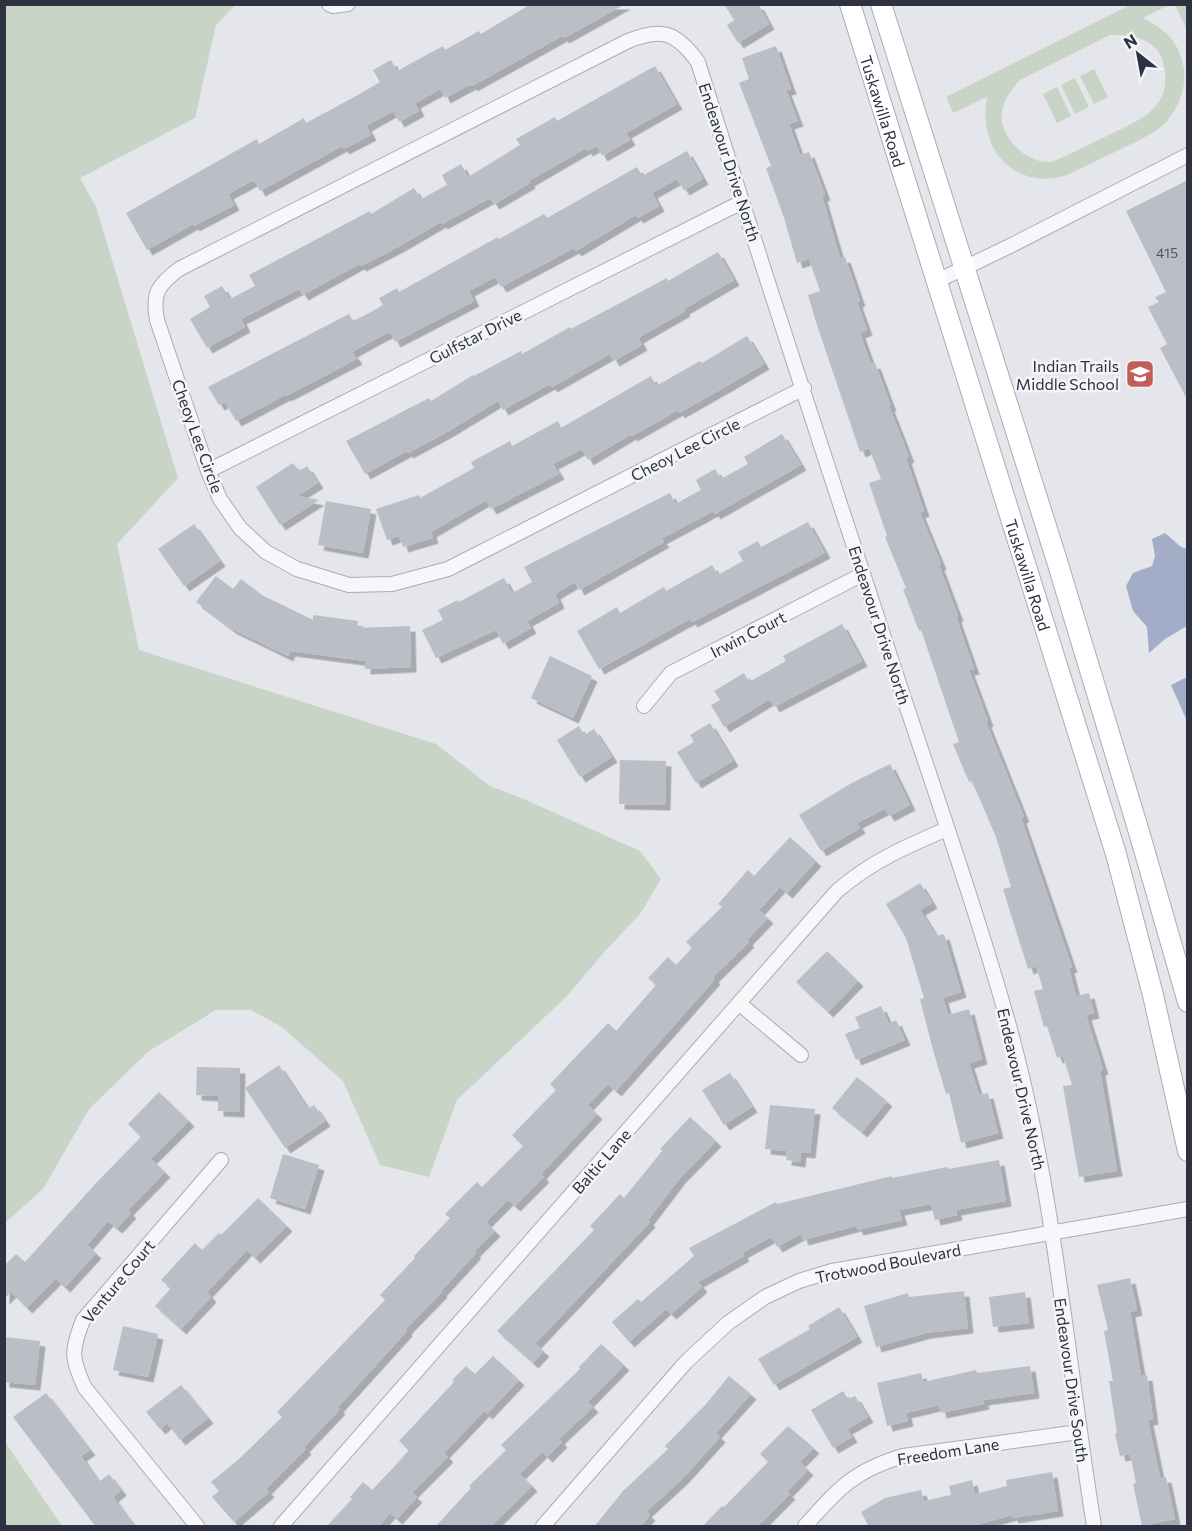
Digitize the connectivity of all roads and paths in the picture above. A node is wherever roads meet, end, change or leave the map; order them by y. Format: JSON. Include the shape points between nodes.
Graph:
{"nodes":[{"id":1,"x":329,"y":4,"type":"edge"},
{"id":2,"x":348,"y":4,"type":"edge"},
{"id":3,"x":850,"y":4,"type":"edge"},
{"id":4,"x":881,"y":4,"type":"edge"},
{"id":5,"x":667,"y":34,"type":"joint"},
{"id":6,"x":1188,"y":154,"type":"edge"},
{"id":7,"x":742,"y":202,"type":"junction"},
{"id":8,"x":966,"y":267,"type":"junction"},
{"id":9,"x":937,"y":281,"type":"junction"},
{"id":10,"x":804,"y":388,"type":"junction"},
{"id":11,"x":208,"y":471,"type":"junction"},
{"id":12,"x":863,"y":574,"type":"junction"},
{"id":13,"x":644,"y":706,"type":"dead end"},
{"id":14,"x":947,"y":829,"type":"junction"},
{"id":15,"x":1142,"y":843,"type":"junction"},
{"id":16,"x":1116,"y":854,"type":"junction"},
{"id":17,"x":1185,"y":994,"type":"edge"},
{"id":18,"x":1153,"y":995,"type":"junction"},
{"id":19,"x":740,"y":1004,"type":"junction"},
{"id":20,"x":801,"y":1055,"type":"dead end"},
{"id":21,"x":1188,"y":1152,"type":"edge"},
{"id":22,"x":221,"y":1160,"type":"dead end"},
{"id":23,"x":1188,"y":1209,"type":"edge"},
{"id":24,"x":1052,"y":1234,"type":"junction"},
{"id":25,"x":1079,"y":1432,"type":"junction"},
{"id":26,"x":197,"y":1527,"type":"edge"},
{"id":27,"x":281,"y":1527,"type":"edge"},
{"id":28,"x":543,"y":1527,"type":"edge"},
{"id":29,"x":805,"y":1527,"type":"edge"},
{"id":30,"x":1094,"y":1527,"type":"edge"}],
"edges":[{"from":1,"to":2,"type":"street"},
{"from":3,"to":9,"type":"main road","name":"Tuskawilla Road"},
{"from":4,"to":8,"type":"main road","name":"Tuskawilla Road"},
{"from":5,"to":7,"type":"street","name":"Endeavour Drive North","via":[[686,45],[698,62]]},
{"from":5,"to":11,"type":"street","name":"Cheoy Lee Circle","via":[[647,33],[628,41],[166,279],[156,291],[157,320]]},
{"from":6,"to":8,"type":"street"},
{"from":7,"to":10,"type":"street","name":"Endeavour Drive North"},
{"from":7,"to":11,"type":"street","name":"Gulfstar Drive"},
{"from":8,"to":9,"type":"street"},
{"from":8,"to":15,"type":"main road","name":"Tuskawilla Road"},
{"from":9,"to":16,"type":"main road","name":"Tuskawilla Road"},
{"from":10,"to":11,"type":"street","name":"Cheoy Lee Circle","via":[[448,569],[392,584],[349,585],[297,569],[266,552],[240,528],[220,499]]},
{"from":10,"to":12,"type":"street","name":"Endeavour Drive North"},
{"from":12,"to":13,"type":"street","name":"Irwin Court","via":[[671,673]]},
{"from":12,"to":14,"type":"street","name":"Endeavour Drive North"},
{"from":14,"to":19,"type":"street","name":"Baltic Lane","via":[[884,856],[859,872],[837,891]]},
{"from":14,"to":24,"type":"street","name":"Endeavour Drive North","via":[[1008,1024],[1035,1134]]},
{"from":15,"to":16,"type":"main road"},
{"from":15,"to":17,"type":"main road","name":"Tuskawilla Road"},
{"from":16,"to":18,"type":"main road","name":"Tuskawilla Road"},
{"from":17,"to":18,"type":"main road"},
{"from":18,"to":21,"type":"main road","name":"Tuskawilla Road"},
{"from":19,"to":20,"type":"street"},
{"from":19,"to":27,"type":"street","name":"Baltic Lane"},
{"from":22,"to":26,"type":"street","name":"Venture Court","via":[[83,1320],[73,1345],[76,1370],[85,1388]]},
{"from":23,"to":24,"type":"street","name":"Trotwood Boulevard"},
{"from":24,"to":25,"type":"street","name":"Endeavour Drive South"},
{"from":24,"to":28,"type":"street","name":"Trotwood Boulevard","via":[[832,1271],[765,1297],[728,1323],[686,1362]]},
{"from":25,"to":29,"type":"street","name":"Freedom Lane","via":[[903,1456],[878,1463],[837,1490]]},
{"from":25,"to":30,"type":"street","name":"Endeavour Drive South"}]}
